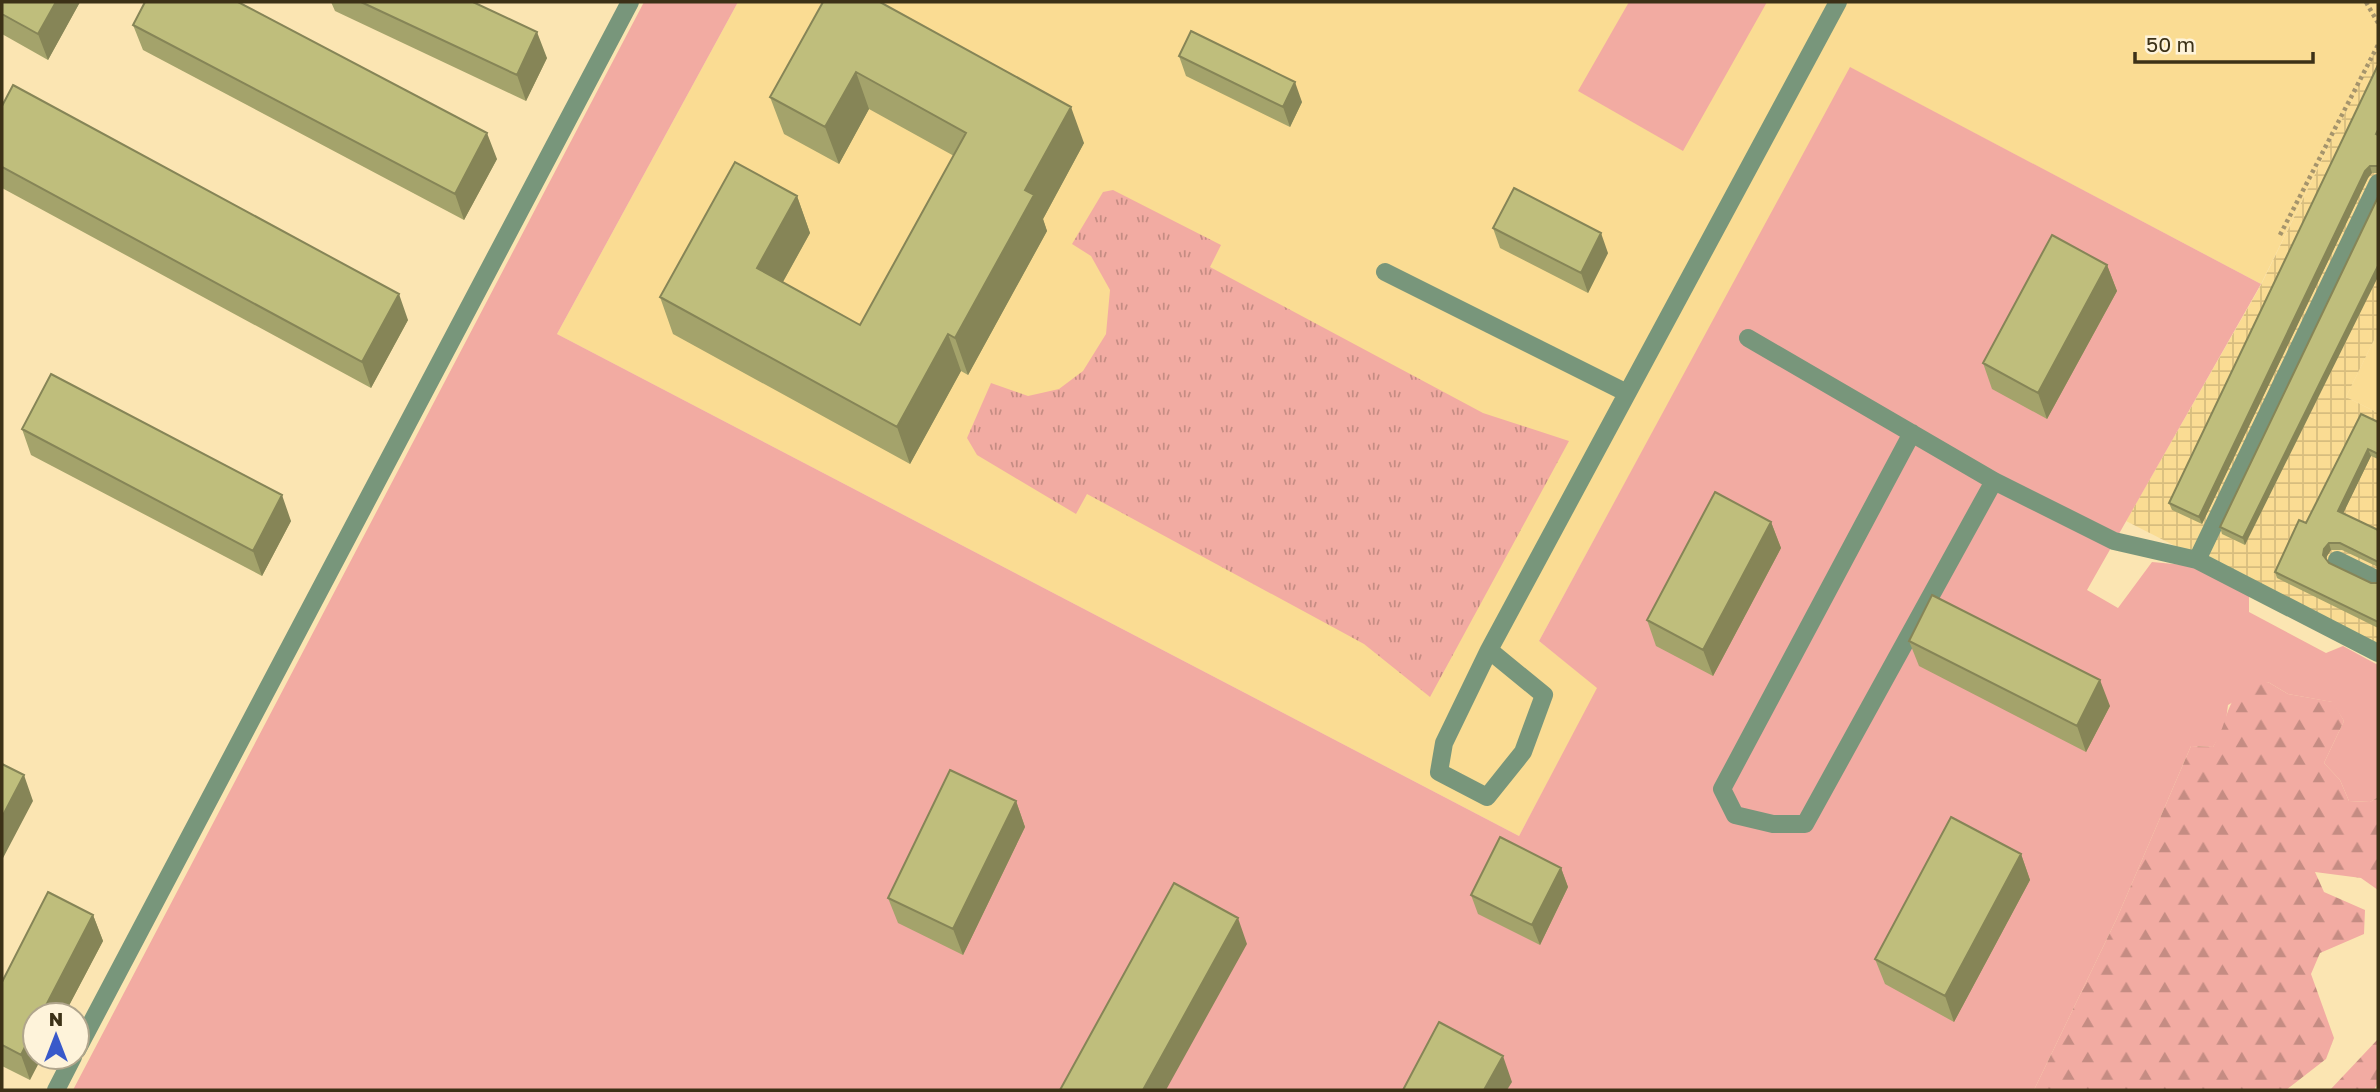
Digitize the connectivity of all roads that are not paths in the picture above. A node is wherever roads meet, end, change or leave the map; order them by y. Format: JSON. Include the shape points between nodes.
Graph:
{"nodes":[{"id":1,"x":630,"y":2,"type":"edge"},
{"id":2,"x":1838,"y":2,"type":"edge"},
{"id":3,"x":2378,"y":183,"type":"edge"},
{"id":4,"x":1385,"y":272,"type":"dead end"},
{"id":5,"x":1748,"y":338,"type":"dead end"},
{"id":6,"x":1627,"y":393,"type":"junction"},
{"id":7,"x":1912,"y":433,"type":"junction"},
{"id":8,"x":1994,"y":481,"type":"junction"},
{"id":9,"x":2197,"y":560,"type":"junction"},
{"id":10,"x":2337,"y":560,"type":"dead end"},
{"id":11,"x":2378,"y":580,"type":"edge"},
{"id":12,"x":1489,"y":650,"type":"junction"},
{"id":13,"x":2378,"y":653,"type":"edge"},
{"id":14,"x":91,"y":1023,"type":"edge"},
{"id":15,"x":66,"y":1071,"type":"edge"},
{"id":16,"x":56,"y":1090,"type":"edge"}],
"edges":[{"from":1,"to":14,"type":"lane"},
{"from":2,"to":6,"type":"lane"},
{"from":3,"to":9,"type":"lane"},
{"from":4,"to":6,"type":"lane"},
{"from":5,"to":7,"type":"lane"},
{"from":6,"to":12,"type":"lane"},
{"from":7,"to":8,"type":"lane"},
{"from":7,"to":8,"type":"lane","via":[[1722,789],[1735,815],[1773,824],[1805,824]]},
{"from":8,"to":9,"type":"lane","via":[[2114,541]]},
{"from":9,"to":13,"type":"lane"},
{"from":10,"to":11,"type":"lane"},
{"from":12,"to":12,"type":"lane","via":[[1444,743],[1439,772],[1487,797],[1523,752],[1544,695]]},
{"from":15,"to":16,"type":"lane"}]}
